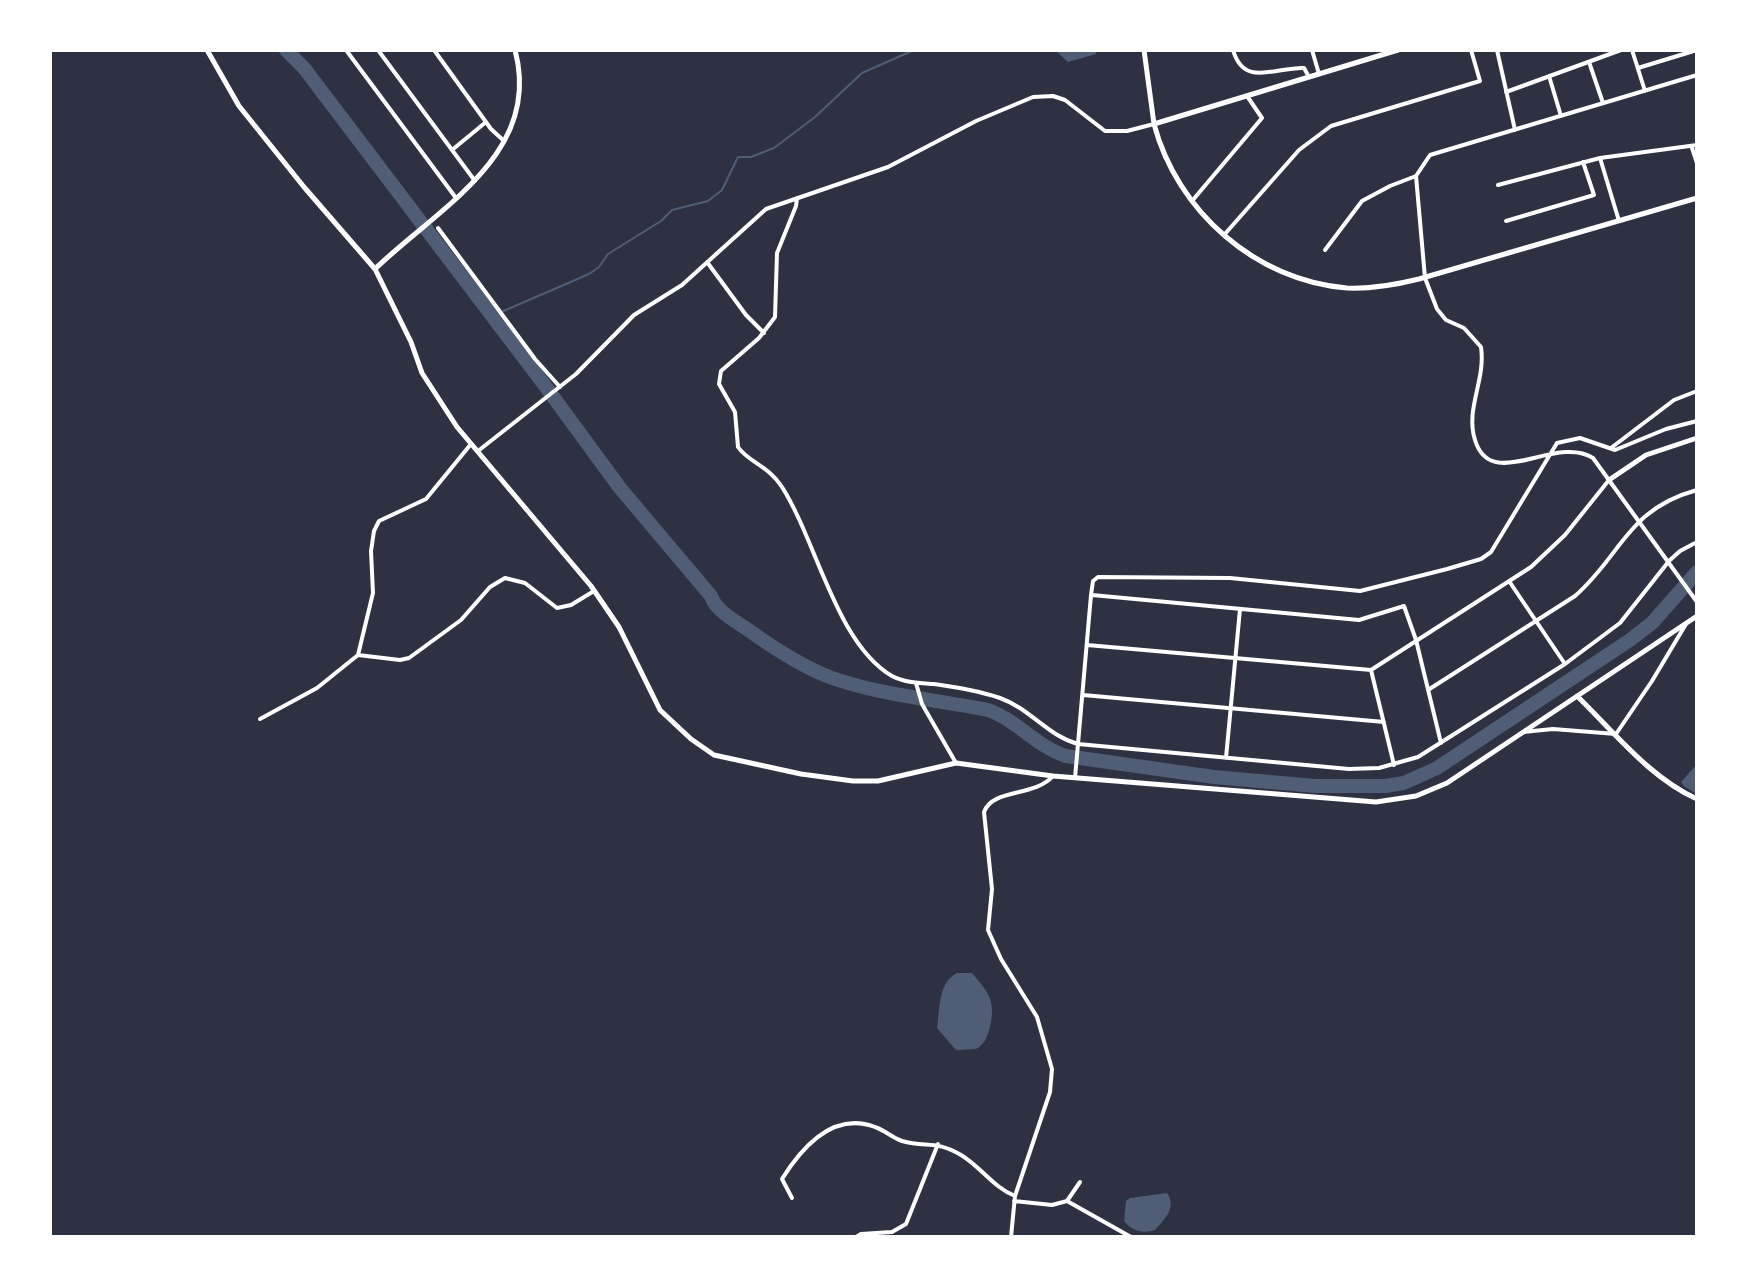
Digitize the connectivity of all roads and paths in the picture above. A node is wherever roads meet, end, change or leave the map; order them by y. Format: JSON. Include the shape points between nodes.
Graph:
{"nodes":[{"id":1,"x":207,"y":50,"type":"edge"},
{"id":2,"x":346,"y":50,"type":"edge"},
{"id":3,"x":378,"y":50,"type":"edge"},
{"id":4,"x":434,"y":50,"type":"edge"},
{"id":5,"x":515,"y":50,"type":"edge"},
{"id":6,"x":1144,"y":50,"type":"edge"},
{"id":7,"x":1233,"y":50,"type":"edge"},
{"id":8,"x":1312,"y":50,"type":"edge"},
{"id":9,"x":1398,"y":50,"type":"edge"},
{"id":10,"x":1471,"y":50,"type":"edge"},
{"id":11,"x":1497,"y":50,"type":"edge"},
{"id":12,"x":1621,"y":50,"type":"edge"},
{"id":13,"x":1632,"y":50,"type":"edge"},
{"id":14,"x":1697,"y":50,"type":"edge"},
{"id":15,"x":1589,"y":62,"type":"junction"},
{"id":16,"x":1638,"y":68,"type":"junction"},
{"id":17,"x":1319,"y":74,"type":"junction"},
{"id":18,"x":1697,"y":75,"type":"edge"},
{"id":19,"x":1549,"y":76,"type":"junction"},
{"id":20,"x":1309,"y":77,"type":"junction"},
{"id":21,"x":1645,"y":91,"type":"junction"},
{"id":22,"x":1506,"y":92,"type":"junction"},
{"id":23,"x":1247,"y":96,"type":"junction"},
{"id":24,"x":1603,"y":103,"type":"junction"},
{"id":25,"x":1561,"y":116,"type":"junction"},
{"id":26,"x":486,"y":122,"type":"junction"},
{"id":27,"x":1154,"y":124,"type":"junction"},
{"id":28,"x":1515,"y":130,"type":"junction"},
{"id":29,"x":505,"y":142,"type":"junction"},
{"id":30,"x":1695,"y":146,"type":"edge"},
{"id":31,"x":452,"y":150,"type":"junction"},
{"id":32,"x":1600,"y":158,"type":"junction"},
{"id":33,"x":1583,"y":162,"type":"junction"},
{"id":34,"x":1697,"y":163,"type":"edge"},
{"id":35,"x":1416,"y":176,"type":"junction"},
{"id":36,"x":475,"y":181,"type":"junction"},
{"id":37,"x":1498,"y":185,"type":"dead end"},
{"id":38,"x":456,"y":198,"type":"junction"},
{"id":39,"x":797,"y":198,"type":"junction"},
{"id":40,"x":1697,"y":198,"type":"edge"},
{"id":41,"x":1192,"y":201,"type":"junction"},
{"id":42,"x":1506,"y":221,"type":"dead end"},
{"id":43,"x":1619,"y":221,"type":"junction"},
{"id":44,"x":438,"y":228,"type":"dead end"},
{"id":45,"x":1224,"y":235,"type":"junction"},
{"id":46,"x":1325,"y":250,"type":"dead end"},
{"id":47,"x":707,"y":262,"type":"junction"},
{"id":48,"x":375,"y":269,"type":"junction"},
{"id":49,"x":1425,"y":278,"type":"junction"},
{"id":50,"x":764,"y":333,"type":"junction"},
{"id":51,"x":560,"y":387,"type":"junction"},
{"id":52,"x":1697,"y":391,"type":"edge"},
{"id":53,"x":1697,"y":421,"type":"edge"},
{"id":54,"x":1697,"y":438,"type":"edge"},
{"id":55,"x":471,"y":444,"type":"junction"},
{"id":56,"x":1611,"y":448,"type":"junction"},
{"id":57,"x":477,"y":452,"type":"junction"},
{"id":58,"x":1550,"y":453,"type":"junction"},
{"id":59,"x":1609,"y":480,"type":"junction"},
{"id":60,"x":1697,"y":490,"type":"edge"},
{"id":61,"x":1638,"y":521,"type":"junction"},
{"id":62,"x":1697,"y":542,"type":"edge"},
{"id":63,"x":1669,"y":561,"type":"junction"},
{"id":64,"x":1509,"y":581,"type":"junction"},
{"id":65,"x":594,"y":591,"type":"junction"},
{"id":66,"x":1091,"y":595,"type":"junction"},
{"id":67,"x":1697,"y":602,"type":"edge"},
{"id":68,"x":1240,"y":609,"type":"junction"},
{"id":69,"x":1697,"y":616,"type":"edge"},
{"id":70,"x":1537,"y":621,"type":"junction"},
{"id":71,"x":1687,"y":622,"type":"junction"},
{"id":72,"x":1416,"y":640,"type":"junction"},
{"id":73,"x":1087,"y":645,"type":"junction"},
{"id":74,"x":358,"y":655,"type":"junction"},
{"id":75,"x":1235,"y":658,"type":"junction"},
{"id":76,"x":1565,"y":664,"type":"junction"},
{"id":77,"x":1371,"y":670,"type":"junction"},
{"id":78,"x":916,"y":683,"type":"junction"},
{"id":79,"x":1428,"y":690,"type":"junction"},
{"id":80,"x":1082,"y":695,"type":"junction"},
{"id":81,"x":1577,"y":696,"type":"junction"},
{"id":82,"x":1230,"y":707,"type":"junction"},
{"id":83,"x":260,"y":719,"type":"dead end"},
{"id":84,"x":1384,"y":722,"type":"junction"},
{"id":85,"x":1521,"y":732,"type":"junction"},
{"id":86,"x":1616,"y":734,"type":"junction"},
{"id":87,"x":1441,"y":743,"type":"junction"},
{"id":88,"x":1078,"y":744,"type":"junction"},
{"id":89,"x":1226,"y":758,"type":"junction"},
{"id":90,"x":956,"y":763,"type":"junction"},
{"id":91,"x":1394,"y":765,"type":"junction"},
{"id":92,"x":1053,"y":776,"type":"junction"},
{"id":93,"x":1075,"y":778,"type":"junction"},
{"id":94,"x":1697,"y":799,"type":"edge"},
{"id":95,"x":938,"y":1144,"type":"junction"},
{"id":96,"x":1080,"y":1182,"type":"dead end"},
{"id":97,"x":792,"y":1198,"type":"dead end"},
{"id":98,"x":1014,"y":1199,"type":"junction"},
{"id":99,"x":1067,"y":1201,"type":"junction"},
{"id":100,"x":856,"y":1237,"type":"edge"},
{"id":101,"x":1011,"y":1237,"type":"edge"},
{"id":102,"x":1131,"y":1237,"type":"edge"}],
"edges":[{"from":1,"to":48,"type":"street","via":[[239,106]]},
{"from":2,"to":38,"type":"street"},
{"from":3,"to":31,"type":"street"},
{"from":4,"to":26,"type":"street"},
{"from":5,"to":29,"type":"street","via":[[520,94]]},
{"from":6,"to":27,"type":"street"},
{"from":7,"to":20,"type":"street","via":[[1238,66],[1246,71],[1304,68]]},
{"from":8,"to":17,"type":"street"},
{"from":9,"to":17,"type":"street"},
{"from":10,"to":45,"type":"street","via":[[1480,81],[1331,126],[1299,150]]},
{"from":11,"to":22,"type":"street"},
{"from":12,"to":15,"type":"street"},
{"from":13,"to":16,"type":"street"},
{"from":14,"to":16,"type":"street"},
{"from":15,"to":19,"type":"street"},
{"from":15,"to":24,"type":"street"},
{"from":16,"to":21,"type":"street"},
{"from":17,"to":20,"type":"street"},
{"from":18,"to":21,"type":"street"},
{"from":19,"to":22,"type":"street"},
{"from":19,"to":25,"type":"street"},
{"from":20,"to":23,"type":"street"},
{"from":21,"to":24,"type":"street"},
{"from":22,"to":28,"type":"street"},
{"from":23,"to":27,"type":"street"},
{"from":23,"to":41,"type":"street","via":[[1262,118]]},
{"from":24,"to":25,"type":"street"},
{"from":25,"to":28,"type":"street"},
{"from":26,"to":29,"type":"street"},
{"from":26,"to":31,"type":"street"},
{"from":27,"to":39,"type":"street","via":[[1105,131],[1065,100],[1033,97],[888,167]]},
{"from":27,"to":41,"type":"street"},
{"from":28,"to":35,"type":"street","via":[[1430,155]]},
{"from":29,"to":36,"type":"street"},
{"from":30,"to":32,"type":"street"},
{"from":30,"to":34,"type":"street"},
{"from":31,"to":36,"type":"street"},
{"from":32,"to":33,"type":"street"},
{"from":32,"to":43,"type":"street"},
{"from":33,"to":37,"type":"street"},
{"from":33,"to":42,"type":"street","via":[[1594,195]]},
{"from":35,"to":46,"type":"street","via":[[1362,201]]},
{"from":35,"to":49,"type":"street"},
{"from":36,"to":38,"type":"street"},
{"from":38,"to":48,"type":"street"},
{"from":39,"to":47,"type":"street","via":[[766,209]]},
{"from":39,"to":50,"type":"street","via":[[777,253],[775,317]]},
{"from":40,"to":43,"type":"street"},
{"from":41,"to":45,"type":"street"},
{"from":43,"to":49,"type":"street"},
{"from":44,"to":51,"type":"street"},
{"from":45,"to":49,"type":"street","via":[[1269,266],[1313,283],[1362,288]]},
{"from":47,"to":50,"type":"street"},
{"from":47,"to":51,"type":"street","via":[[634,315]]},
{"from":48,"to":55,"type":"street","via":[[422,373]]},
{"from":49,"to":58,"type":"street","via":[[1437,309],[1481,347],[1482,378],[1472,431],[1482,454],[1502,463]]},
{"from":50,"to":78,"type":"street","via":[[721,371],[719,384],[735,412],[738,447],[766,467],[785,492],[855,641],[893,676]]},
{"from":51,"to":57,"type":"street"},
{"from":52,"to":56,"type":"street","via":[[1674,400]]},
{"from":53,"to":56,"type":"street"},
{"from":54,"to":59,"type":"street","via":[[1646,455]]},
{"from":55,"to":57,"type":"street"},
{"from":55,"to":74,"type":"street","via":[[426,499],[379,521],[371,551],[373,593]]},
{"from":56,"to":58,"type":"street","via":[[1569,438]]},
{"from":57,"to":65,"type":"street"},
{"from":58,"to":59,"type":"street","via":[[1585,453]]},
{"from":58,"to":66,"type":"street","via":[[1497,544],[1481,559],[1360,591],[1230,578],[1098,577]]},
{"from":59,"to":61,"type":"street"},
{"from":59,"to":64,"type":"street","via":[[1550,551]]},
{"from":60,"to":61,"type":"street","via":[[1669,500]]},
{"from":61,"to":63,"type":"street"},
{"from":61,"to":70,"type":"street","via":[[1585,587]]},
{"from":62,"to":63,"type":"street"},
{"from":63,"to":67,"type":"street"},
{"from":63,"to":76,"type":"street","via":[[1620,623]]},
{"from":64,"to":70,"type":"street"},
{"from":64,"to":72,"type":"street"},
{"from":65,"to":74,"type":"street","via":[[557,608],[525,583],[505,578],[461,620],[409,658]]},
{"from":65,"to":90,"type":"street","via":[[619,627],[660,710],[714,755],[853,781],[878,781]]},
{"from":66,"to":68,"type":"street"},
{"from":66,"to":73,"type":"street"},
{"from":68,"to":72,"type":"street","via":[[1359,620],[1404,606]]},
{"from":68,"to":75,"type":"street"},
{"from":69,"to":71,"type":"street"},
{"from":70,"to":76,"type":"street"},
{"from":70,"to":79,"type":"street"},
{"from":71,"to":81,"type":"street"},
{"from":71,"to":86,"type":"street"},
{"from":72,"to":77,"type":"street"},
{"from":72,"to":79,"type":"street"},
{"from":73,"to":75,"type":"street"},
{"from":73,"to":80,"type":"street"},
{"from":74,"to":83,"type":"street","via":[[317,688]]},
{"from":75,"to":77,"type":"street"},
{"from":75,"to":82,"type":"street"},
{"from":76,"to":87,"type":"street"},
{"from":77,"to":84,"type":"street"},
{"from":78,"to":88,"type":"street","via":[[999,698],[1018,706],[1055,736]]},
{"from":78,"to":90,"type":"street","via":[[922,704]]},
{"from":79,"to":87,"type":"street"},
{"from":80,"to":82,"type":"street"},
{"from":80,"to":88,"type":"street"},
{"from":81,"to":85,"type":"street"},
{"from":81,"to":86,"type":"street"},
{"from":82,"to":84,"type":"street"},
{"from":82,"to":89,"type":"street"},
{"from":84,"to":91,"type":"street"},
{"from":85,"to":86,"type":"street"},
{"from":85,"to":93,"type":"street","via":[[1431,792],[1394,801]]},
{"from":86,"to":94,"type":"street","via":[[1677,790]]},
{"from":87,"to":91,"type":"street"},
{"from":88,"to":89,"type":"street"},
{"from":88,"to":93,"type":"street"},
{"from":89,"to":91,"type":"street","via":[[1349,769]]},
{"from":90,"to":92,"type":"street"},
{"from":92,"to":93,"type":"street"},
{"from":92,"to":98,"type":"street","via":[[1035,789],[993,800],[984,812],[992,889],[988,930],[1037,1017],[1052,1069],[1050,1092]]},
{"from":95,"to":97,"type":"street","via":[[902,1141],[874,1126],[841,1123],[819,1136],[787,1171],[782,1179]]},
{"from":95,"to":98,"type":"street","via":[[959,1154]]},
{"from":95,"to":100,"type":"street","via":[[906,1224],[892,1232]]},
{"from":96,"to":99,"type":"street"},
{"from":98,"to":99,"type":"street","via":[[1052,1205]]},
{"from":98,"to":101,"type":"street"},
{"from":99,"to":102,"type":"street"}]}
